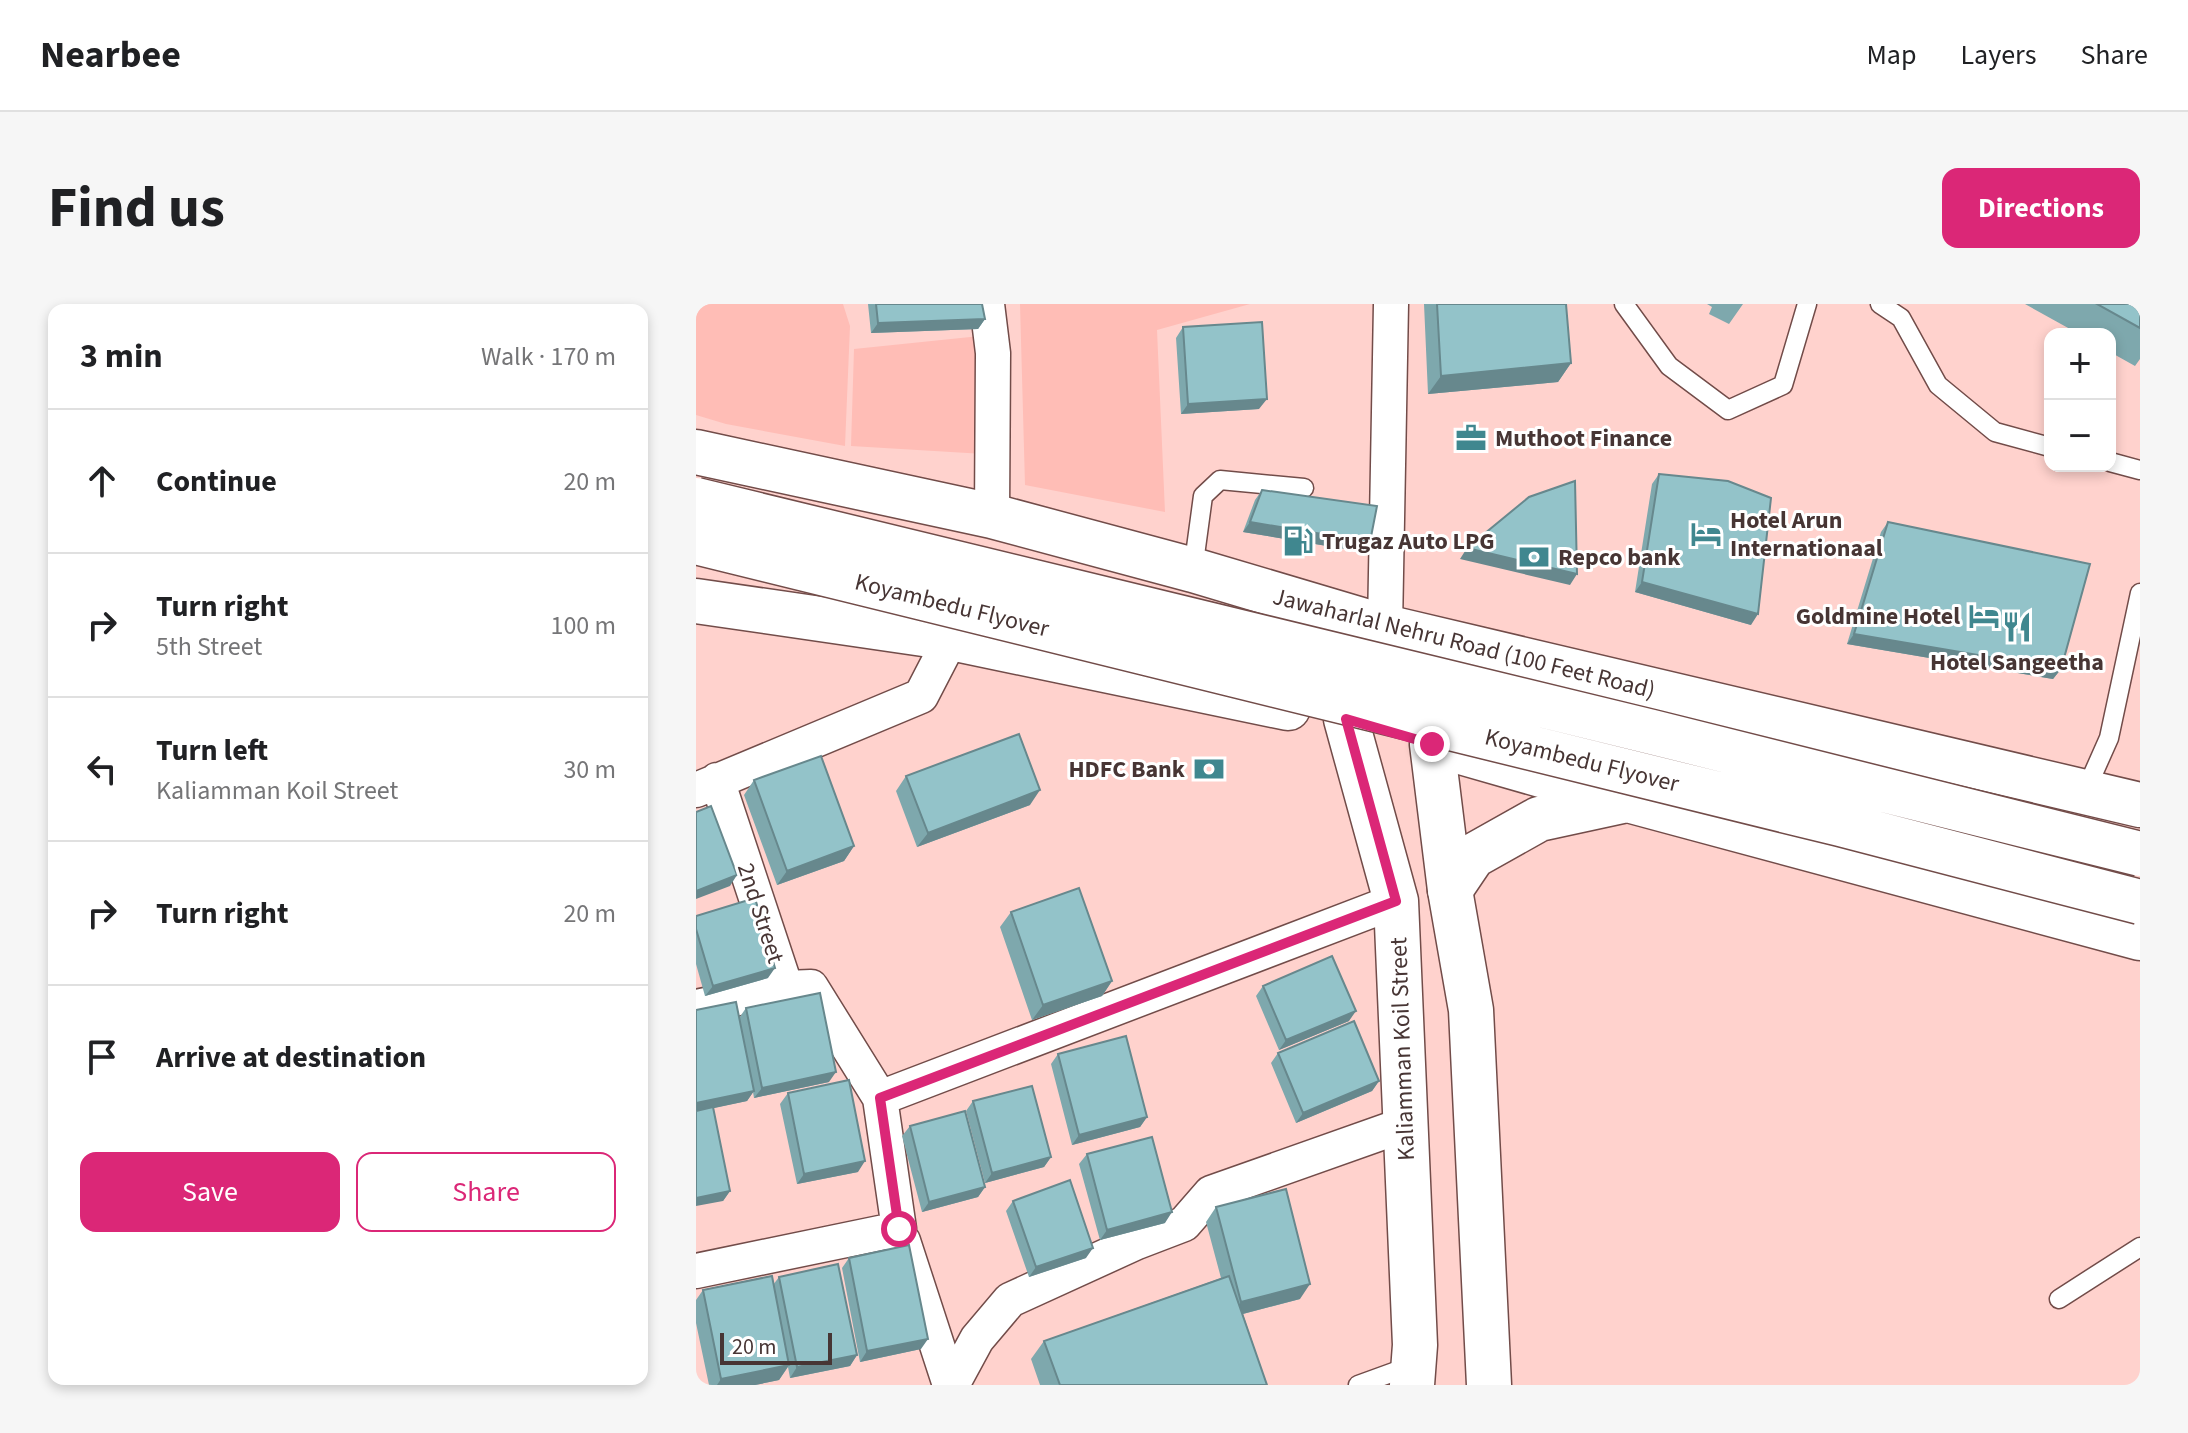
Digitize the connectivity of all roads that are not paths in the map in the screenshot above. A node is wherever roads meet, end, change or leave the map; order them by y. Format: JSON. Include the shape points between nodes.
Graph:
{"nodes":[{"id":1,"x":987,"y":304,"type":"edge"},
{"id":2,"x":1391,"y":304,"type":"edge"},
{"id":3,"x":1624,"y":304,"type":"edge"},
{"id":4,"x":1807,"y":304,"type":"edge"},
{"id":5,"x":1880,"y":304,"type":"edge"},
{"id":6,"x":2044,"y":445,"type":"edge"},
{"id":7,"x":696,"y":452,"type":"edge"},
{"id":8,"x":2116,"y":464,"type":"edge"},
{"id":9,"x":764,"y":465,"type":"junction"},
{"id":10,"x":2140,"y":470,"type":"edge"},
{"id":11,"x":1304,"y":488,"type":"dead end"},
{"id":12,"x":696,"y":500,"type":"edge"},
{"id":13,"x":992,"y":516,"type":"junction"},
{"id":14,"x":696,"y":542,"type":"edge"},
{"id":15,"x":1193,"y":570,"type":"junction"},
{"id":16,"x":2140,"y":593,"type":"edge"},
{"id":17,"x":706,"y":603,"type":"edge"},
{"id":18,"x":1385,"y":627,"type":"junction"},
{"id":19,"x":951,"y":638,"type":"junction"},
{"id":20,"x":2132,"y":669,"type":"edge"},
{"id":21,"x":1346,"y":719,"type":"junction"},
{"id":22,"x":1432,"y":744,"type":"junction"},
{"id":23,"x":707,"y":785,"type":"edge"},
{"id":24,"x":2085,"y":792,"type":"junction"},
{"id":25,"x":1628,"y":800,"type":"junction"},
{"id":26,"x":2140,"y":805,"type":"edge"},
{"id":27,"x":2140,"y":854,"type":"edge"},
{"id":28,"x":1450,"y":890,"type":"junction"},
{"id":29,"x":1396,"y":901,"type":"junction"},
{"id":30,"x":2140,"y":902,"type":"edge"},
{"id":31,"x":2140,"y":938,"type":"edge"},
{"id":32,"x":786,"y":988,"type":"junction"},
{"id":33,"x":696,"y":1007,"type":"edge"},
{"id":34,"x":880,"y":1098,"type":"junction"},
{"id":35,"x":1406,"y":1124,"type":"junction"},
{"id":36,"x":899,"y":1229,"type":"junction"},
{"id":37,"x":2140,"y":1247,"type":"edge"},
{"id":38,"x":696,"y":1271,"type":"edge"},
{"id":39,"x":2059,"y":1299,"type":"dead end"},
{"id":40,"x":1413,"y":1375,"type":"edge"},
{"id":41,"x":951,"y":1385,"type":"edge"},
{"id":42,"x":1358,"y":1385,"type":"edge"},
{"id":43,"x":1489,"y":1385,"type":"edge"}],
"edges":[{"from":1,"to":13,"type":"street","via":[[993,353]]},
{"from":2,"to":18,"type":"street"},
{"from":3,"to":4,"type":"lane","via":[[1669,366],[1728,410],[1783,385]]},
{"from":5,"to":6,"type":"lane","via":[[1901,318],[1938,385],[1995,432]]},
{"from":7,"to":9,"type":"main road","name":"Jawaharlal Nehru Road (100 Feet Road)"},
{"from":8,"to":10,"type":"lane"},
{"from":9,"to":13,"type":"main road","name":"Jawaharlal Nehru Road (100 Feet Road)"},
{"from":9,"to":17,"type":"main road"},
{"from":11,"to":15,"type":"lane","via":[[1220,480],[1203,496]]},
{"from":12,"to":27,"type":"main road","name":"Koyambedu Flyover","bridge":true},
{"from":13,"to":15,"type":"main road","name":"Jawaharlal Nehru Road (100 Feet Road)"},
{"from":14,"to":30,"type":"main road","name":"Koyambedu Flyover","bridge":true},
{"from":15,"to":18,"type":"main road","name":"Jawaharlal Nehru Road (100 Feet Road)"},
{"from":16,"to":20,"type":"lane"},
{"from":17,"to":19,"type":"main road"},
{"from":18,"to":24,"type":"main road","name":"Jawaharlal Nehru Road (100 Feet Road)"},
{"from":19,"to":21,"type":"main road"},
{"from":19,"to":23,"type":"street","via":[[921,696]]},
{"from":20,"to":24,"type":"lane"},
{"from":21,"to":22,"type":"main road"},
{"from":21,"to":29,"type":"main road","name":"Kaliamman Koil Street"},
{"from":22,"to":25,"type":"main road"},
{"from":22,"to":28,"type":"main road"},
{"from":23,"to":32,"type":"street","name":"2nd Street"},
{"from":24,"to":26,"type":"main road","name":"Jawaharlal Nehru Road (100 Feet Road)"},
{"from":25,"to":28,"type":"main road","via":[[1539,819],[1473,856]]},
{"from":25,"to":31,"type":"main road"},
{"from":28,"to":43,"type":"main road","via":[[1471,1010]]},
{"from":29,"to":34,"type":"street"},
{"from":29,"to":35,"type":"main road","name":"Kaliamman Koil Street"},
{"from":32,"to":33,"type":"street"},
{"from":32,"to":34,"type":"street","name":"2nd Street","via":[[811,987]]},
{"from":34,"to":36,"type":"street"},
{"from":35,"to":40,"type":"main road","name":"Kaliamman Koil Street"},
{"from":35,"to":41,"type":"street","via":[[1211,1193],[1184,1224],[1010,1300],[977,1339]]},
{"from":36,"to":38,"type":"street"},
{"from":36,"to":41,"type":"street"},
{"from":37,"to":39,"type":"lane"},
{"from":40,"to":42,"type":"lane"}]}
